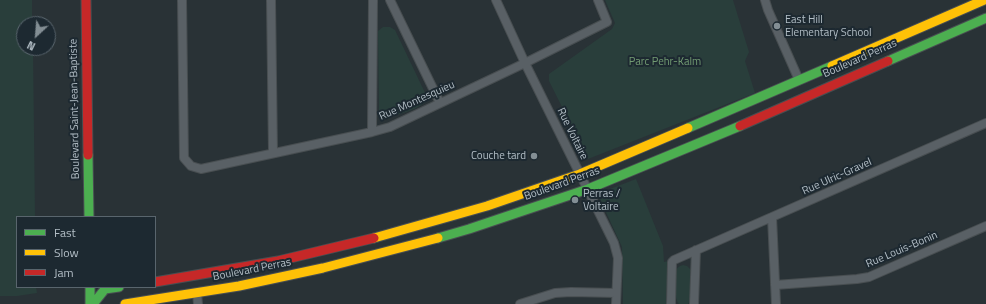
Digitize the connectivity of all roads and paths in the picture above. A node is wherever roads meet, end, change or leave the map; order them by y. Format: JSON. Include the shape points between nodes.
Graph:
{"nodes":[{"id":1,"x":86,"y":0,"type":"edge"},
{"id":2,"x":182,"y":0,"type":"edge"},
{"id":3,"x":271,"y":0,"type":"edge"},
{"id":4,"x":373,"y":0,"type":"edge"},
{"id":5,"x":390,"y":0,"type":"edge"},
{"id":6,"x":496,"y":0,"type":"edge"},
{"id":7,"x":598,"y":0,"type":"edge"},
{"id":8,"x":766,"y":0,"type":"edge"},
{"id":9,"x":984,"y":0,"type":"edge"},
{"id":10,"x":986,"y":18,"type":"edge"},
{"id":11,"x":525,"y":64,"type":"junction"},
{"id":12,"x":799,"y":80,"type":"junction"},
{"id":13,"x":440,"y":103,"type":"junction"},
{"id":14,"x":986,"y":123,"type":"edge"},
{"id":15,"x":372,"y":132,"type":"junction"},
{"id":16,"x":273,"y":153,"type":"junction"},
{"id":17,"x":580,"y":174,"type":"junction"},
{"id":18,"x":588,"y":189,"type":"junction"},
{"id":19,"x":89,"y":216,"type":"edge"},
{"id":20,"x":772,"y":217,"type":"junction"},
{"id":21,"x":986,"y":226,"type":"edge"},
{"id":22,"x":696,"y":250,"type":"junction"},
{"id":23,"x":156,"y":282,"type":"edge"},
{"id":24,"x":775,"y":285,"type":"junction"},
{"id":25,"x":90,"y":288,"type":"edge"},
{"id":26,"x":112,"y":288,"type":"edge"},
{"id":27,"x":197,"y":293,"type":"junction"},
{"id":28,"x":616,"y":293,"type":"junction"},
{"id":29,"x":90,"y":304,"type":"edge"},
{"id":30,"x":93,"y":304,"type":"edge"},
{"id":31,"x":125,"y":304,"type":"edge"},
{"id":32,"x":198,"y":304,"type":"edge"},
{"id":33,"x":520,"y":304,"type":"edge"},
{"id":34,"x":616,"y":304,"type":"edge"},
{"id":35,"x":671,"y":304,"type":"edge"},
{"id":36,"x":694,"y":304,"type":"edge"},
{"id":37,"x":776,"y":304,"type":"edge"}],
"edges":[{"from":1,"to":19,"type":"main road","name":"Boulevard Saint-Jean-Baptiste"},
{"from":2,"to":16,"type":"street","name":"Rue Montesquieu","via":[[184,158],[192,166],[201,169]]},
{"from":3,"to":16,"type":"street"},
{"from":4,"to":15,"type":"street"},
{"from":5,"to":13,"type":"street"},
{"from":6,"to":11,"type":"street","name":"Rue Voltaire"},
{"from":7,"to":11,"type":"street","name":"Rue Montesquieu","via":[[607,22]]},
{"from":8,"to":12,"type":"street"},
{"from":9,"to":12,"type":"main road","name":"Boulevard Perras"},
{"from":10,"to":18,"type":"main road","name":"Boulevard Perras","via":[[741,126]]},
{"from":11,"to":13,"type":"street","name":"Rue Montesquieu"},
{"from":11,"to":17,"type":"street","name":"Rue Voltaire"},
{"from":12,"to":17,"type":"main road","name":"Boulevard Perras"},
{"from":13,"to":15,"type":"street","name":"Rue Montesquieu"},
{"from":14,"to":20,"type":"street","name":"Rue Ulric-Gravel"},
{"from":15,"to":16,"type":"street","name":"Rue Montesquieu"},
{"from":17,"to":18,"type":"street","name":"Rue Voltaire"},
{"from":17,"to":23,"type":"main road","name":"Boulevard Perras","via":[[487,206],[401,231],[278,261]]},
{"from":18,"to":27,"type":"main road","name":"Boulevard Perras","via":[[469,229],[364,259]]},
{"from":18,"to":28,"type":"street","name":"Rue Voltaire","via":[[617,251]]},
{"from":20,"to":22,"type":"street","name":"Rue Ulric-Gravel"},
{"from":20,"to":24,"type":"street"},
{"from":21,"to":24,"type":"street","name":"Rue Louis-Bonin","via":[[868,277]]},
{"from":22,"to":35,"type":"street","name":"Rue Ulric-Gravel","via":[[672,262]]},
{"from":22,"to":36,"type":"street"},
{"from":24,"to":37,"type":"street"},
{"from":25,"to":29,"type":"main road"},
{"from":26,"to":30,"type":"main road","via":[[105,289]]},
{"from":27,"to":31,"type":"main road","name":"Boulevard Perras"},
{"from":27,"to":32,"type":"street"},
{"from":28,"to":33,"type":"street","via":[[555,293]]},
{"from":28,"to":34,"type":"street","name":"Rue Voltaire"}]}
